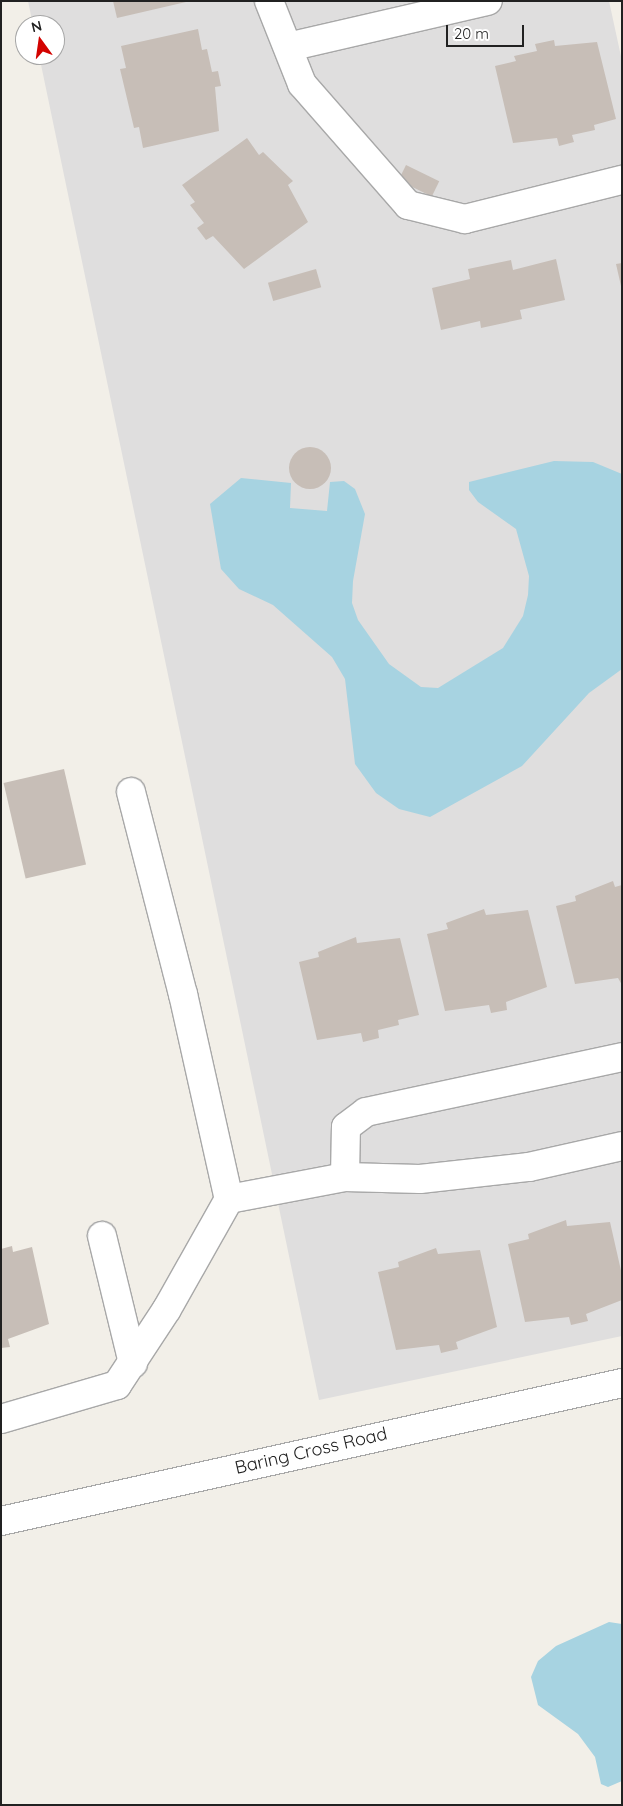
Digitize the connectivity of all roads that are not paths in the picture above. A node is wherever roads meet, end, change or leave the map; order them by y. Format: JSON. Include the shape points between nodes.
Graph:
{"nodes":[{"id":1,"x":269,"y":1,"type":"edge"},
{"id":2,"x":488,"y":1,"type":"edge"},
{"id":3,"x":288,"y":47,"type":"junction"},
{"id":4,"x":622,"y":180,"type":"edge"},
{"id":5,"x":131,"y":792,"type":"dead end"},
{"id":6,"x":622,"y":1057,"type":"edge"},
{"id":7,"x":622,"y":1146,"type":"edge"},
{"id":8,"x":345,"y":1177,"type":"junction"},
{"id":9,"x":228,"y":1199,"type":"junction"},
{"id":10,"x":102,"y":1236,"type":"dead end"},
{"id":11,"x":133,"y":1363,"type":"junction"},
{"id":12,"x":622,"y":1383,"type":"edge"},
{"id":13,"x":1,"y":1419,"type":"edge"},
{"id":14,"x":1,"y":1521,"type":"edge"}],
"edges":[{"from":1,"to":3,"type":"street"},
{"from":2,"to":3,"type":"street"},
{"from":3,"to":4,"type":"street","via":[[302,84],[408,205],[465,219]]},
{"from":5,"to":9,"type":"street","via":[[183,994]]},
{"from":6,"to":8,"type":"street","via":[[366,1112],[346,1127]]},
{"from":7,"to":8,"type":"street","via":[[529,1167],[420,1179]]},
{"from":8,"to":9,"type":"street"},
{"from":9,"to":11,"type":"street"},
{"from":10,"to":11,"type":"street"},
{"from":11,"to":13,"type":"street","via":[[117,1385]]},
{"from":12,"to":14,"type":"street","name":"Baring Cross Road"}]}
